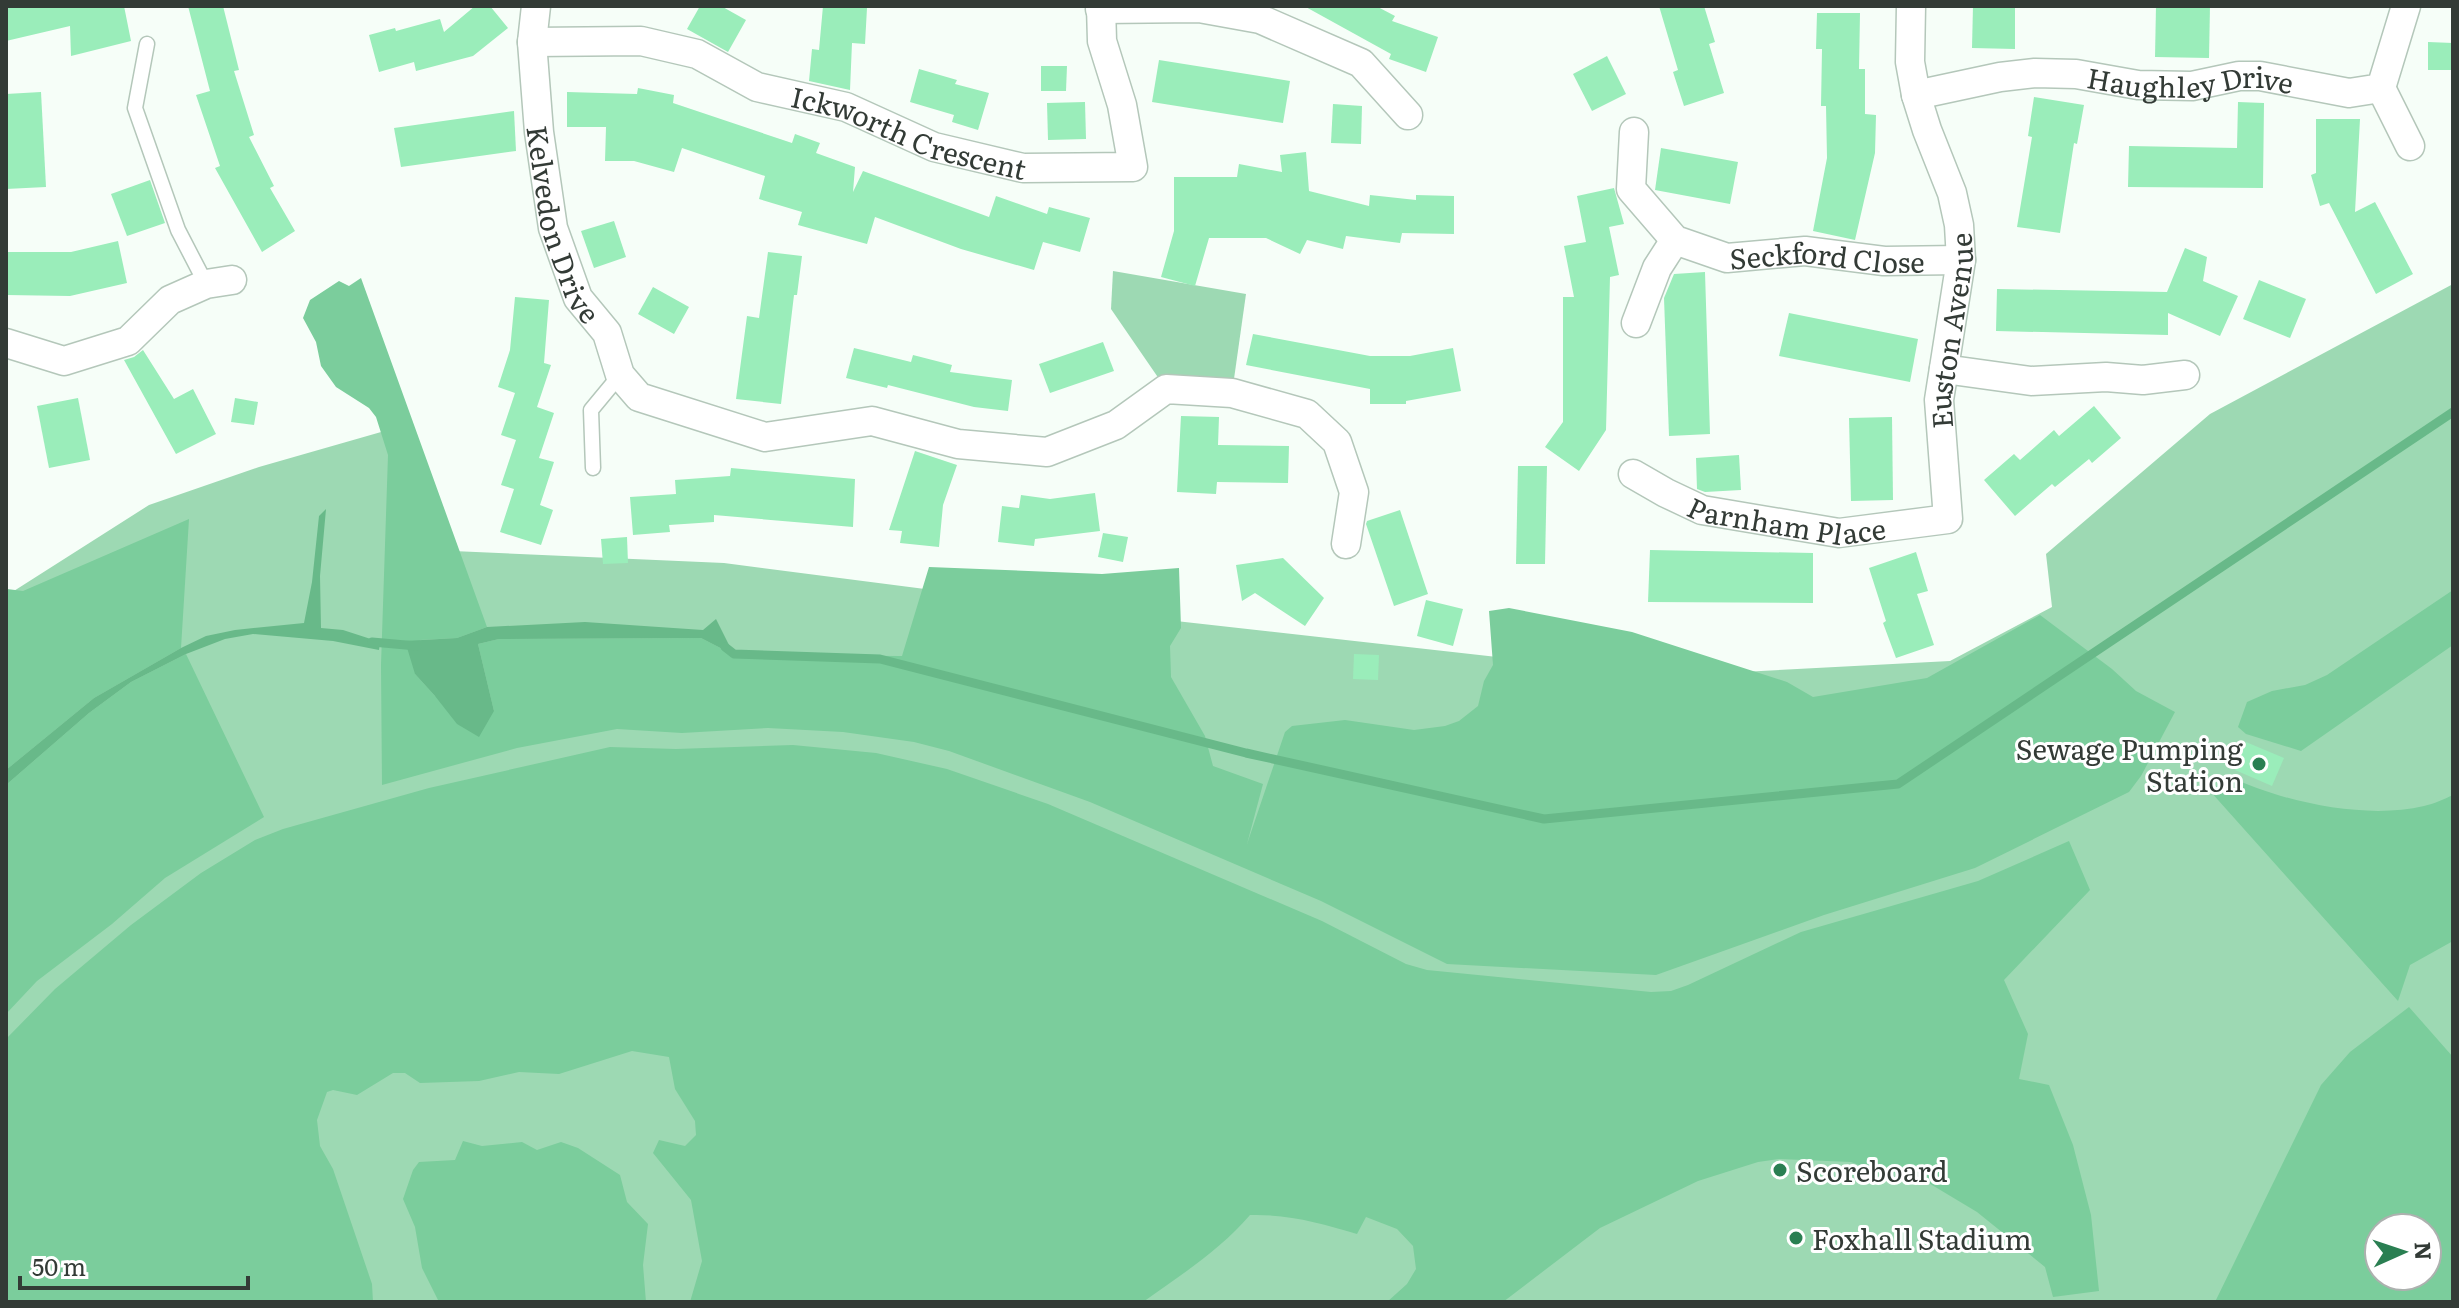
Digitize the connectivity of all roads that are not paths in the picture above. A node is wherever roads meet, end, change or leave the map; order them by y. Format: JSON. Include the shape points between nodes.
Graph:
{"nodes":[{"id":1,"x":536,"y":6,"type":"edge"},
{"id":2,"x":1911,"y":6,"type":"edge"},
{"id":3,"x":2406,"y":6,"type":"edge"},
{"id":4,"x":1100,"y":8,"type":"edge"},
{"id":5,"x":532,"y":42,"type":"junction"},
{"id":6,"x":147,"y":44,"type":"dead end"},
{"id":7,"x":2381,"y":88,"type":"junction"},
{"id":8,"x":1916,"y":95,"type":"junction"},
{"id":9,"x":1408,"y":115,"type":"dead end"},
{"id":10,"x":1634,"y":132,"type":"dead end"},
{"id":11,"x":2410,"y":146,"type":"dead end"},
{"id":12,"x":1675,"y":240,"type":"junction"},
{"id":13,"x":1961,"y":260,"type":"junction"},
{"id":14,"x":219,"y":282,"type":"joint"},
{"id":15,"x":1636,"y":323,"type":"dead end"},
{"id":16,"x":6,"y":343,"type":"edge"},
{"id":17,"x":1944,"y":369,"type":"junction"},
{"id":18,"x":620,"y":375,"type":"junction"},
{"id":19,"x":2185,"y":375,"type":"dead end"},
{"id":20,"x":593,"y":468,"type":"dead end"},
{"id":21,"x":1633,"y":474,"type":"dead end"},
{"id":22,"x":1948,"y":519,"type":"joint"},
{"id":23,"x":1346,"y":544,"type":"dead end"}],
"edges":[{"from":1,"to":5,"type":"street","name":"Kelvedon Drive"},
{"from":2,"to":8,"type":"street","name":"Euston Avenue","via":[[1910,62]]},
{"from":3,"to":7,"type":"street"},
{"from":4,"to":5,"type":"street","name":"Ickworth Crescent","via":[[1102,41],[1122,105],[1133,167],[1023,168],[934,147],[846,107],[757,87],[697,54],[641,41]]},
{"from":4,"to":9,"type":"street","via":[[1199,8],[1260,19],[1361,63]]},
{"from":5,"to":18,"type":"street","name":"Kelvedon Drive","via":[[553,228],[578,298],[607,333]]},
{"from":6,"to":14,"type":"lane","via":[[135,108],[178,230]]},
{"from":7,"to":8,"type":"street","name":"Haughley Drive","via":[[2349,93],[2260,76],[2192,86],[2138,85],[2035,73]]},
{"from":7,"to":11,"type":"street"},
{"from":8,"to":13,"type":"street","name":"Euston Avenue","via":[[1952,193]]},
{"from":10,"to":12,"type":"street","via":[[1631,189]]},
{"from":12,"to":13,"type":"street","name":"Seckford Close","via":[[1727,258],[1805,251],[1884,261]]},
{"from":12,"to":15,"type":"street","via":[[1657,268]]},
{"from":13,"to":17,"type":"street","name":"Euston Avenue"},
{"from":14,"to":16,"type":"street","via":[[170,300],[128,341],[64,361]]},
{"from":17,"to":19,"type":"street","via":[[2031,381]]},
{"from":17,"to":22,"type":"street","name":"Euston Avenue","via":[[1939,400]]},
{"from":18,"to":20,"type":"lane","via":[[591,410]]},
{"from":18,"to":23,"type":"street","via":[[639,397],[765,437],[872,421],[958,444],[1047,452],[1116,425],[1166,389],[1232,393],[1307,414],[1337,442],[1354,492]]},
{"from":21,"to":22,"type":"street","name":"Parnham Place","via":[[1702,510],[1839,533]]}]}
